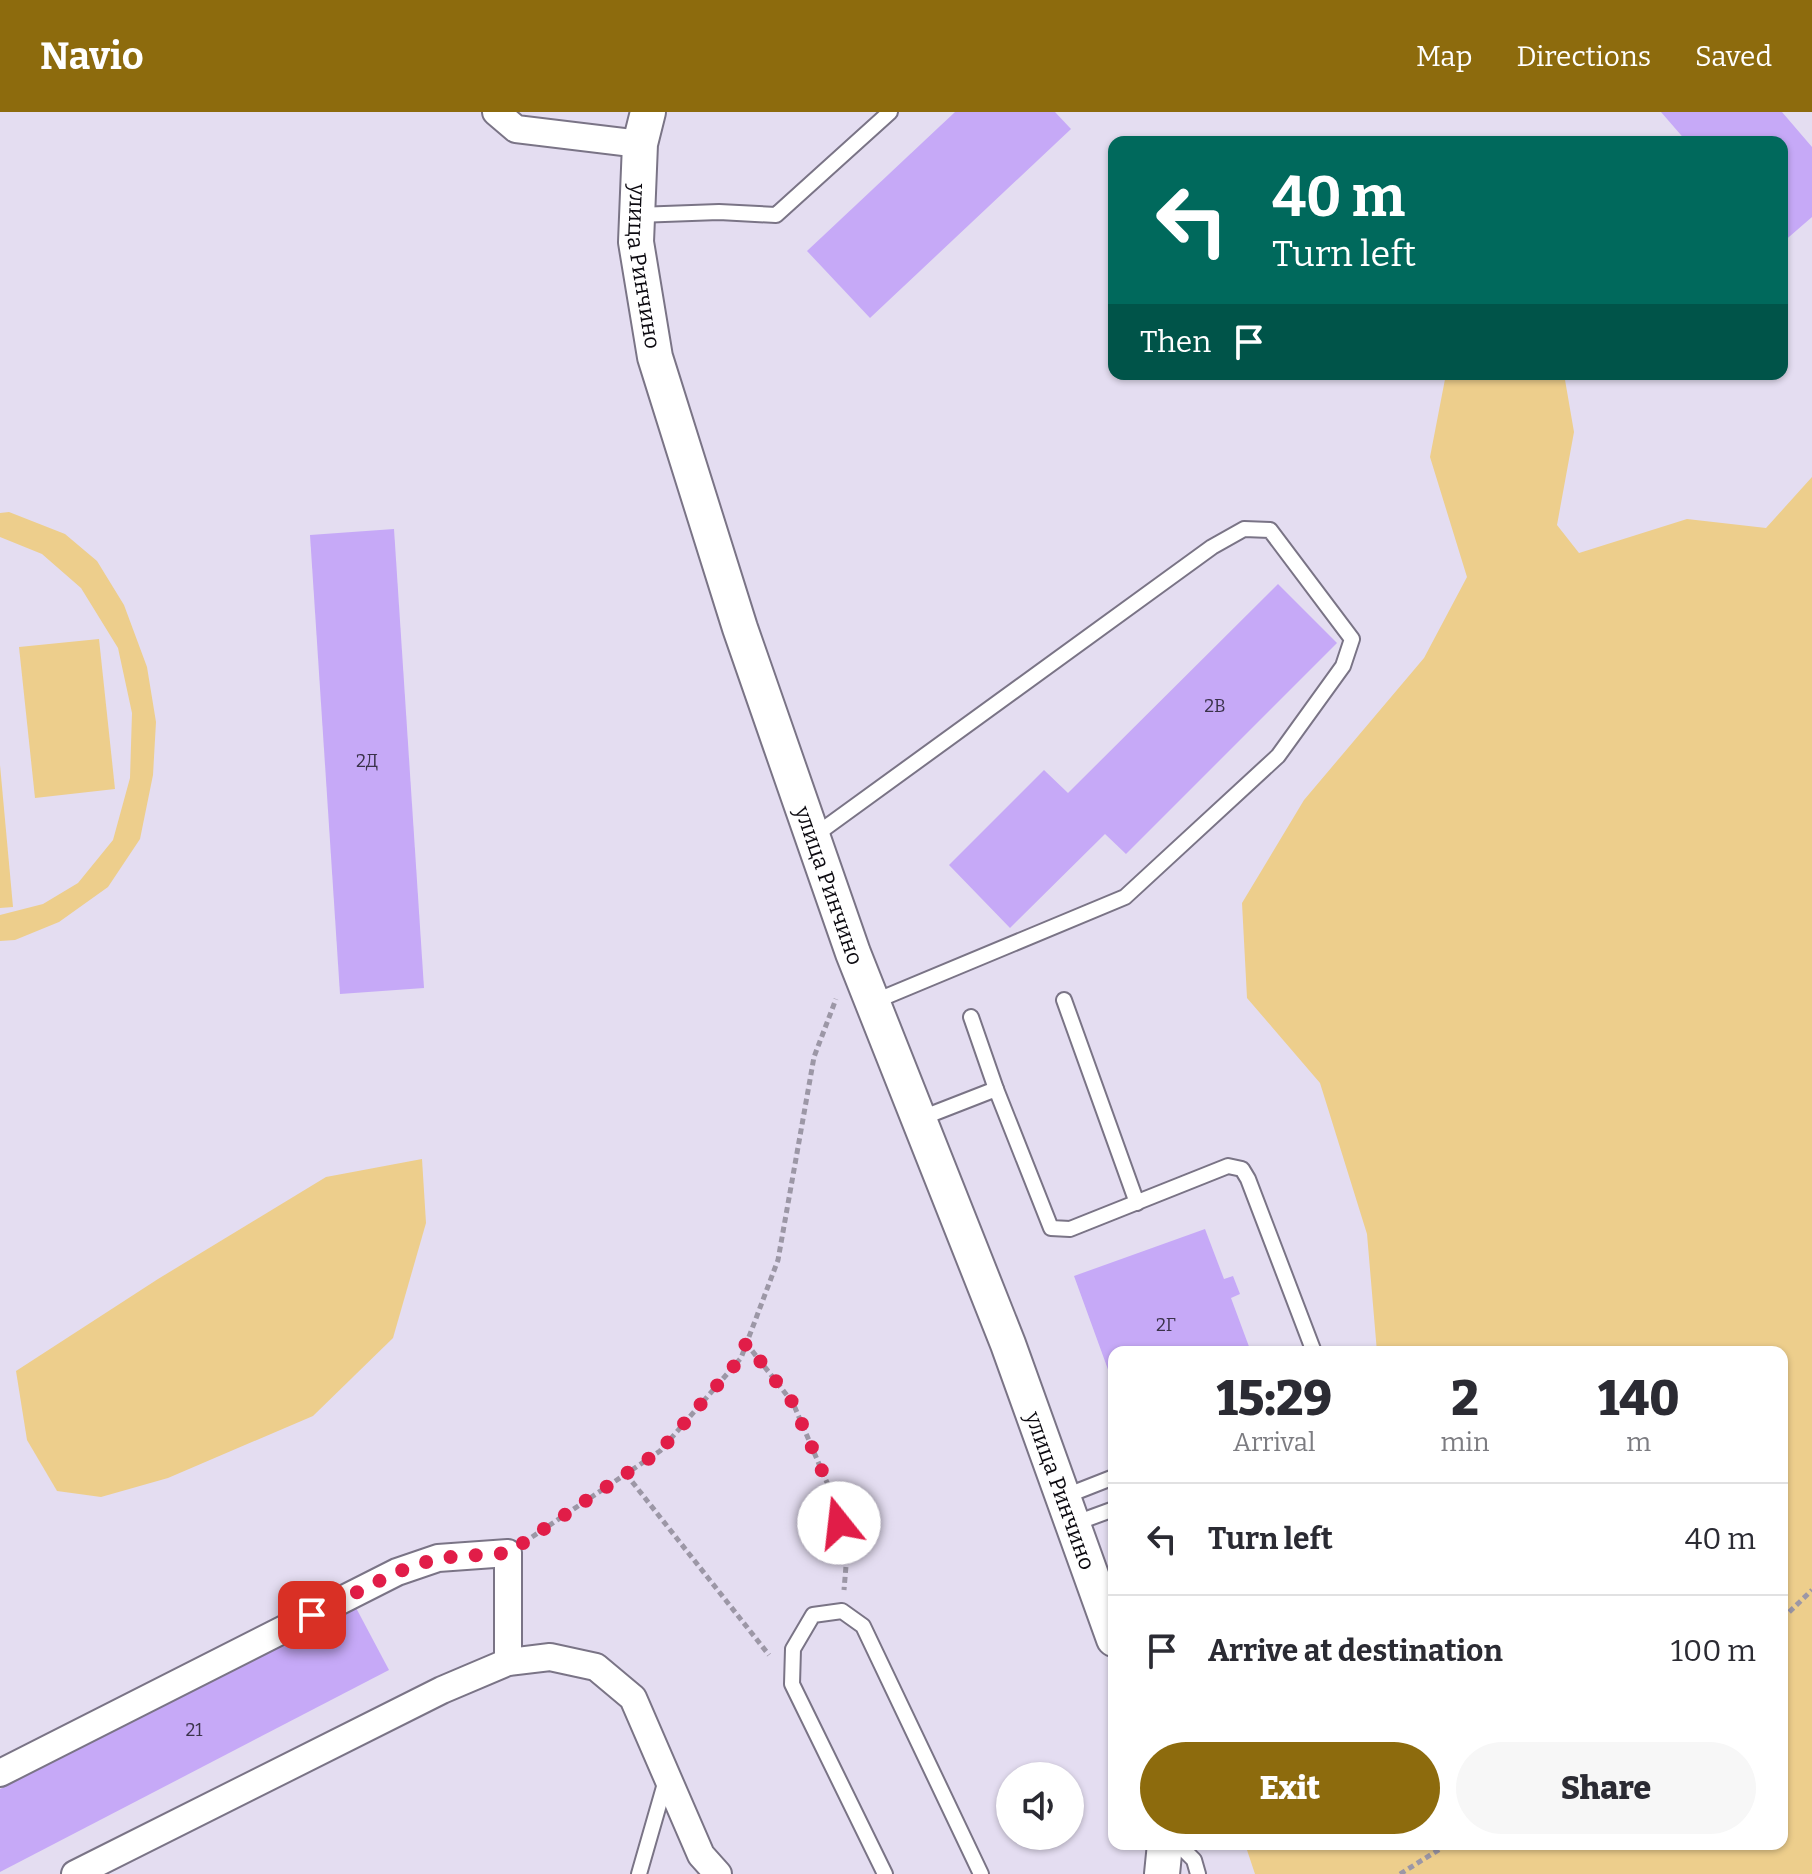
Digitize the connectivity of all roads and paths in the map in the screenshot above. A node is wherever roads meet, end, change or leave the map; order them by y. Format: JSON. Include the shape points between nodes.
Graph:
{"nodes":[{"id":1,"x":496,"y":112,"type":"edge"},
{"id":2,"x":890,"y":112,"type":"edge"},
{"id":3,"x":644,"y":128,"type":"edge"},
{"id":4,"x":637,"y":215,"type":"junction"},
{"id":5,"x":813,"y":837,"type":"junction"},
{"id":6,"x":853,"y":953,"type":"junction"},
{"id":7,"x":1064,"y":1000,"type":"dead end"},
{"id":8,"x":872,"y":1002,"type":"junction"},
{"id":9,"x":971,"y":1017,"type":"dead end"},
{"id":10,"x":996,"y":1089,"type":"junction"},
{"id":11,"x":919,"y":1119,"type":"junction"},
{"id":12,"x":1137,"y":1203,"type":"junction"},
{"id":13,"x":746,"y":1343,"type":"junction"},
{"id":14,"x":1312,"y":1346,"type":"edge"},
{"id":15,"x":626,"y":1474,"type":"junction"},
{"id":16,"x":1108,"y":1481,"type":"edge"},
{"id":17,"x":1108,"y":1509,"type":"edge"},
{"id":18,"x":1068,"y":1510,"type":"junction"},
{"id":19,"x":508,"y":1553,"type":"junction"},
{"id":20,"x":1812,"y":1590,"type":"edge"},
{"id":21,"x":842,"y":1611,"type":"junction"},
{"id":22,"x":1788,"y":1613,"type":"edge"},
{"id":23,"x":1108,"y":1622,"type":"edge"},
{"id":24,"x":508,"y":1662,"type":"junction"},
{"id":25,"x":792,"y":1684,"type":"junction"},
{"id":26,"x":0,"y":1773,"type":"edge"},
{"id":27,"x":667,"y":1776,"type":"junction"},
{"id":28,"x":1164,"y":1850,"type":"edge"},
{"id":29,"x":1184,"y":1850,"type":"edge"},
{"id":30,"x":1438,"y":1850,"type":"edge"},
{"id":31,"x":75,"y":1874,"type":"edge"},
{"id":32,"x":639,"y":1874,"type":"edge"},
{"id":33,"x":718,"y":1874,"type":"edge"},
{"id":34,"x":885,"y":1874,"type":"edge"},
{"id":35,"x":981,"y":1874,"type":"edge"},
{"id":36,"x":1162,"y":1874,"type":"edge"},
{"id":37,"x":1198,"y":1874,"type":"edge"},
{"id":38,"x":1400,"y":1874,"type":"edge"}],
"edges":[{"from":1,"to":3,"type":"street","via":[[516,129]]},
{"from":2,"to":4,"type":"lane","via":[[776,215]]},
{"from":3,"to":4,"type":"street","name":"улица Ринчино"},
{"from":4,"to":5,"type":"street","name":"улица Ринчино","via":[[636,242],[655,357]]},
{"from":5,"to":6,"type":"street","name":"улица Ринчино"},
{"from":5,"to":8,"type":"lane","via":[[1244,529],[1270,530],[1352,639],[1343,666],[1278,756],[1125,897]]},
{"from":6,"to":8,"type":"street","name":"улица Ринчино"},
{"from":6,"to":13,"type":"path","via":[[814,1057],[778,1260]]},
{"from":7,"to":12,"type":"lane"},
{"from":8,"to":11,"type":"street","name":"улица Ринчино"},
{"from":9,"to":10,"type":"lane"},
{"from":10,"to":11,"type":"lane"},
{"from":10,"to":12,"type":"lane","via":[[1051,1228],[1070,1229]]},
{"from":11,"to":18,"type":"street","name":"улица Ринчино"},
{"from":12,"to":14,"type":"lane","via":[[1228,1166],[1242,1169]]},
{"from":13,"to":15,"type":"path","via":[[741,1358],[660,1451]]},
{"from":13,"to":21,"type":"path","via":[[793,1403],[831,1492],[847,1554]]},
{"from":15,"to":19,"type":"path"},
{"from":15,"to":25,"type":"path"},
{"from":16,"to":18,"type":"lane"},
{"from":17,"to":18,"type":"lane"},
{"from":18,"to":23,"type":"street","name":"улица Ринчино"},
{"from":19,"to":24,"type":"street"},
{"from":19,"to":26,"type":"street","via":[[438,1558],[397,1572]]},
{"from":20,"to":22,"type":"path"},
{"from":21,"to":25,"type":"lane","via":[[813,1615],[793,1649]]},
{"from":21,"to":35,"type":"lane","via":[[863,1626]]},
{"from":24,"to":27,"type":"street","via":[[550,1657],[596,1667],[633,1698]]},
{"from":24,"to":31,"type":"street"},
{"from":25,"to":34,"type":"lane"},
{"from":27,"to":32,"type":"lane"},
{"from":27,"to":33,"type":"street","via":[[701,1855]]},
{"from":28,"to":36,"type":"street"},
{"from":29,"to":37,"type":"lane"},
{"from":30,"to":38,"type":"path"}]}
